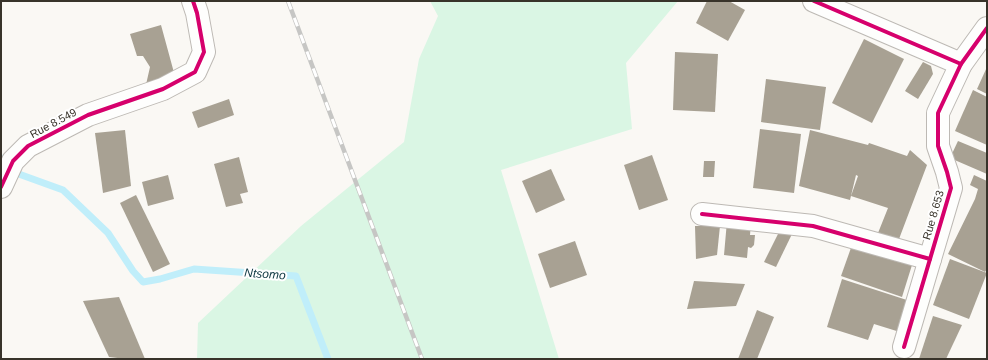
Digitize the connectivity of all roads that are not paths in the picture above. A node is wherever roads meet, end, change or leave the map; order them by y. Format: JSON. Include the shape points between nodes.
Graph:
{"nodes":[{"id":1,"x":193,"y":1,"type":"edge"},
{"id":2,"x":814,"y":1,"type":"edge"},
{"id":3,"x":987,"y":28,"type":"edge"},
{"id":4,"x":961,"y":64,"type":"junction"},
{"id":5,"x":1,"y":188,"type":"edge"},
{"id":6,"x":702,"y":214,"type":"dead end"},
{"id":7,"x":930,"y":259,"type":"junction"},
{"id":8,"x":904,"y":347,"type":"dead end"}],
"edges":[{"from":1,"to":5,"type":"street","name":"Rue 8.549","via":[[204,52],[195,72],[163,89],[88,115],[28,146],[13,162]]},
{"from":2,"to":4,"type":"street"},
{"from":3,"to":4,"type":"street","name":"Rue 8.653"},
{"from":4,"to":7,"type":"street","name":"Rue 8.653","via":[[938,113],[938,146],[951,188]]},
{"from":6,"to":7,"type":"street","via":[[813,226]]},
{"from":7,"to":8,"type":"street","name":"Rue 8.653"}]}
